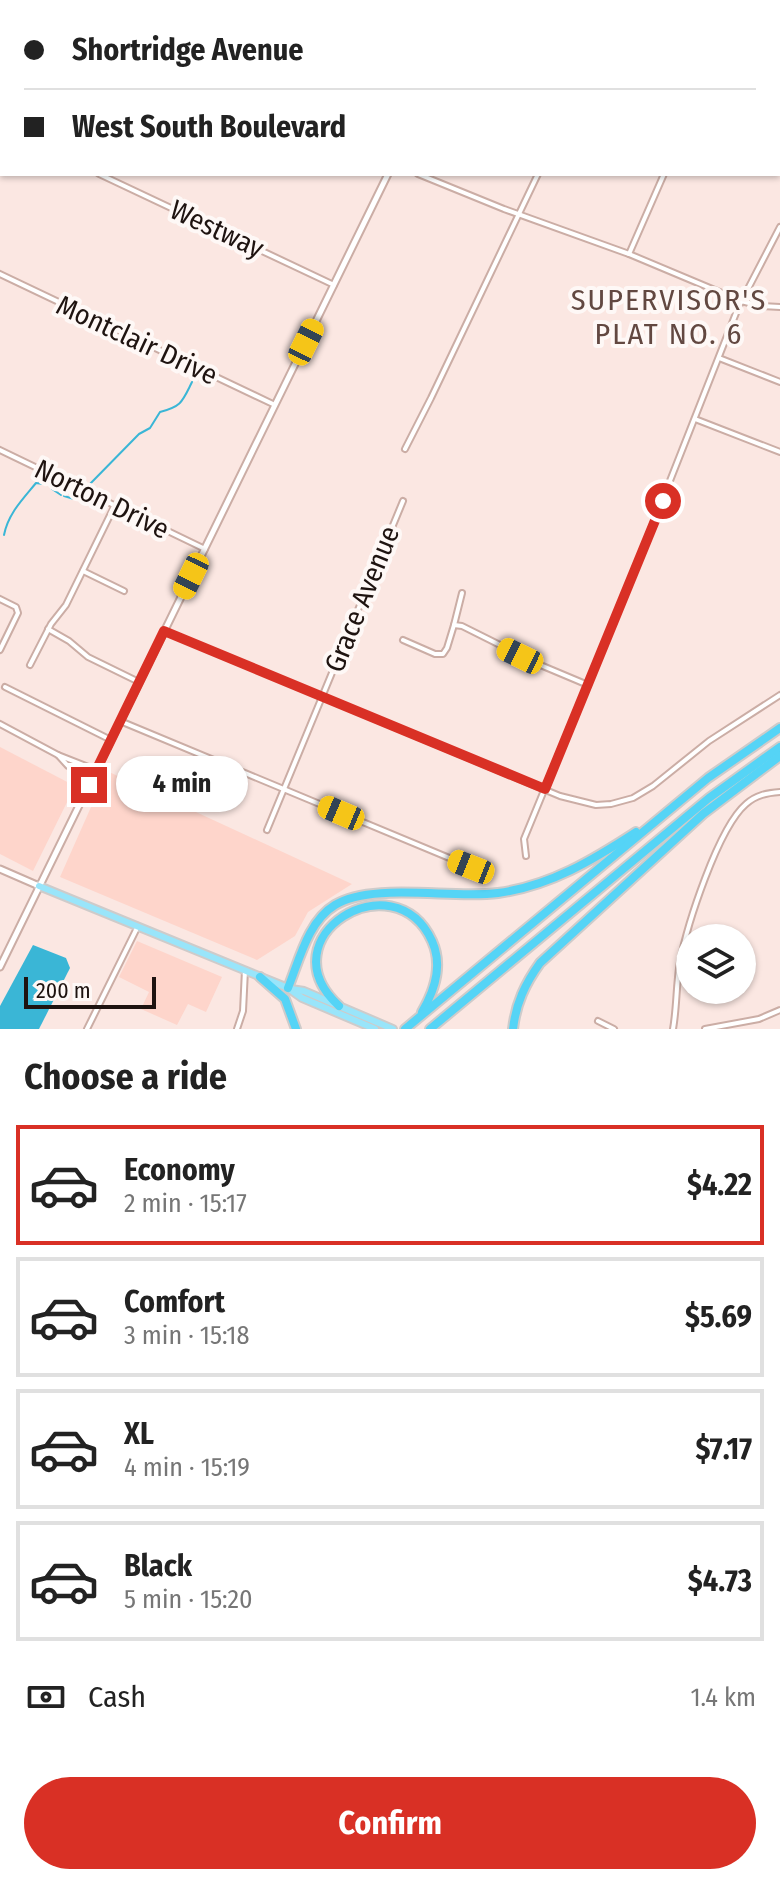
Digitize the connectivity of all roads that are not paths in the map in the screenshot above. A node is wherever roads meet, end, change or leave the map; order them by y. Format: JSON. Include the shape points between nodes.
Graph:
{"nodes":[{"id":1,"x":103,"y":176,"type":"edge"},
{"id":2,"x":387,"y":176,"type":"edge"},
{"id":3,"x":423,"y":176,"type":"edge"},
{"id":4,"x":537,"y":176,"type":"edge"},
{"id":5,"x":663,"y":176,"type":"edge"},
{"id":6,"x":518,"y":215,"type":"junction"},
{"id":7,"x":780,"y":227,"type":"edge"},
{"id":8,"x":629,"y":254,"type":"junction"},
{"id":9,"x":0,"y":274,"type":"edge"},
{"id":10,"x":334,"y":285,"type":"junction"},
{"id":11,"x":741,"y":301,"type":"junction"},
{"id":12,"x":780,"y":307,"type":"edge"},
{"id":13,"x":719,"y":358,"type":"junction"},
{"id":14,"x":780,"y":382,"type":"edge"},
{"id":15,"x":275,"y":405,"type":"junction"},
{"id":16,"x":695,"y":419,"type":"junction"},
{"id":17,"x":405,"y":449,"type":"dead end"},
{"id":18,"x":0,"y":450,"type":"edge"},
{"id":19,"x":780,"y":452,"type":"edge"},
{"id":20,"x":403,"y":501,"type":"dead end"},
{"id":21,"x":115,"y":505,"type":"junction"},
{"id":22,"x":205,"y":549,"type":"junction"},
{"id":23,"x":83,"y":571,"type":"junction"},
{"id":24,"x":124,"y":591,"type":"dead end"},
{"id":25,"x":462,"y":593,"type":"dead end"},
{"id":26,"x":0,"y":599,"type":"edge"},
{"id":27,"x":454,"y":625,"type":"junction"},
{"id":28,"x":48,"y":629,"type":"junction"},
{"id":29,"x":164,"y":631,"type":"junction"},
{"id":30,"x":403,"y":640,"type":"dead end"},
{"id":31,"x":0,"y":650,"type":"edge"},
{"id":32,"x":30,"y":665,"type":"dead end"},
{"id":33,"x":139,"y":682,"type":"junction"},
{"id":34,"x":588,"y":685,"type":"junction"},
{"id":35,"x":5,"y":687,"type":"dead end"},
{"id":36,"x":780,"y":695,"type":"edge"},
{"id":37,"x":322,"y":697,"type":"junction"},
{"id":38,"x":120,"y":721,"type":"junction"},
{"id":39,"x":0,"y":724,"type":"edge"},
{"id":40,"x":780,"y":728,"type":"edge"},
{"id":41,"x":111,"y":740,"type":"junction"},
{"id":42,"x":780,"y":747,"type":"edge"},
{"id":43,"x":58,"y":755,"type":"junction"},
{"id":44,"x":780,"y":756,"type":"edge"},
{"id":45,"x":96,"y":770,"type":"junction"},
{"id":46,"x":92,"y":778,"type":"junction"},
{"id":47,"x":284,"y":789,"type":"junction"},
{"id":48,"x":545,"y":789,"type":"junction"},
{"id":49,"x":780,"y":792,"type":"edge"},
{"id":50,"x":673,"y":807,"type":"junction"},
{"id":51,"x":267,"y":830,"type":"dead end"},
{"id":52,"x":526,"y":856,"type":"dead end"},
{"id":53,"x":471,"y":867,"type":"dead end"},
{"id":54,"x":0,"y":869,"type":"edge"},
{"id":55,"x":39,"y":886,"type":"junction"},
{"id":56,"x":138,"y":926,"type":"junction"},
{"id":57,"x":0,"y":967,"type":"edge"},
{"id":58,"x":245,"y":970,"type":"junction"},
{"id":59,"x":260,"y":977,"type":"junction"},
{"id":60,"x":288,"y":988,"type":"junction"},
{"id":61,"x":339,"y":1006,"type":"junction"},
{"id":62,"x":780,"y":1010,"type":"edge"},
{"id":63,"x":418,"y":1018,"type":"junction"},
{"id":64,"x":598,"y":1021,"type":"dead end"},
{"id":65,"x":376,"y":1027,"type":"edge"},
{"id":66,"x":87,"y":1029,"type":"edge"},
{"id":67,"x":237,"y":1029,"type":"edge"},
{"id":68,"x":296,"y":1029,"type":"edge"},
{"id":69,"x":393,"y":1029,"type":"edge"},
{"id":70,"x":405,"y":1029,"type":"edge"},
{"id":71,"x":430,"y":1029,"type":"edge"},
{"id":72,"x":513,"y":1029,"type":"edge"},
{"id":73,"x":614,"y":1029,"type":"edge"},
{"id":74,"x":673,"y":1029,"type":"edge"},
{"id":75,"x":705,"y":1029,"type":"edge"}],
"edges":[{"from":1,"to":10,"type":"street","name":"Westway"},
{"from":2,"to":10,"type":"street"},
{"from":3,"to":6,"type":"street"},
{"from":4,"to":6,"type":"street"},
{"from":5,"to":8,"type":"street"},
{"from":6,"to":8,"type":"street"},
{"from":6,"to":17,"type":"street"},
{"from":7,"to":11,"type":"street"},
{"from":8,"to":11,"type":"street"},
{"from":9,"to":15,"type":"street","name":"Montclair Drive"},
{"from":10,"to":15,"type":"street"},
{"from":11,"to":12,"type":"street"},
{"from":11,"to":13,"type":"street"},
{"from":13,"to":14,"type":"street"},
{"from":13,"to":16,"type":"street"},
{"from":15,"to":22,"type":"street"},
{"from":16,"to":19,"type":"street"},
{"from":16,"to":34,"type":"street"},
{"from":18,"to":21,"type":"street","name":"Norton Drive"},
{"from":20,"to":37,"type":"street","name":"Grace Avenue"},
{"from":21,"to":22,"type":"street","name":"Norton Drive"},
{"from":21,"to":23,"type":"street"},
{"from":22,"to":29,"type":"street"},
{"from":23,"to":24,"type":"street"},
{"from":23,"to":28,"type":"street"},
{"from":25,"to":27,"type":"street"},
{"from":26,"to":31,"type":"street","via":[[18,613]]},
{"from":27,"to":30,"type":"street","via":[[443,654]]},
{"from":27,"to":34,"type":"street"},
{"from":28,"to":32,"type":"street"},
{"from":28,"to":33,"type":"street","via":[[88,657]]},
{"from":29,"to":33,"type":"street"},
{"from":29,"to":37,"type":"street"},
{"from":33,"to":38,"type":"street"},
{"from":34,"to":48,"type":"street"},
{"from":35,"to":41,"type":"street"},
{"from":36,"to":48,"type":"street","via":[[633,798],[596,805]]},
{"from":37,"to":47,"type":"street","name":"Grace Avenue"},
{"from":37,"to":48,"type":"street"},
{"from":38,"to":41,"type":"street"},
{"from":38,"to":47,"type":"street"},
{"from":39,"to":43,"type":"street"},
{"from":40,"to":50,"type":"highway"},
{"from":41,"to":45,"type":"street"},
{"from":42,"to":71,"type":"highway","via":[[697,807]]},
{"from":43,"to":45,"type":"street"},
{"from":43,"to":46,"type":"street"},
{"from":44,"to":72,"type":"highway","via":[[703,814],[540,963],[524,987]]},
{"from":45,"to":46,"type":"street"},
{"from":46,"to":55,"type":"street"},
{"from":47,"to":51,"type":"street","name":"Grace Avenue"},
{"from":47,"to":53,"type":"street"},
{"from":48,"to":52,"type":"street","via":[[524,839]]},
{"from":49,"to":74,"type":"street","via":[[750,801],[736,815],[700,891],[681,958]]},
{"from":50,"to":60,"type":"highway","via":[[585,864],[514,890],[378,894],[345,900],[319,918]]},
{"from":50,"to":63,"type":"highway"},
{"from":54,"to":55,"type":"street"},
{"from":55,"to":56,"type":"main road"},
{"from":55,"to":57,"type":"street"},
{"from":56,"to":58,"type":"main road"},
{"from":56,"to":66,"type":"street"},
{"from":58,"to":59,"type":"main road"},
{"from":58,"to":67,"type":"street"},
{"from":59,"to":60,"type":"main road"},
{"from":59,"to":68,"type":"highway","via":[[285,999]]},
{"from":60,"to":61,"type":"main road"},
{"from":60,"to":65,"type":"main road"},
{"from":61,"to":63,"type":"highway","via":[[318,976],[319,943],[344,915],[383,906],[411,916],[433,944],[435,983]]},
{"from":61,"to":65,"type":"main road"},
{"from":62,"to":75,"type":"street"},
{"from":63,"to":70,"type":"highway"},
{"from":64,"to":73,"type":"street"},
{"from":65,"to":69,"type":"main road"}]}
